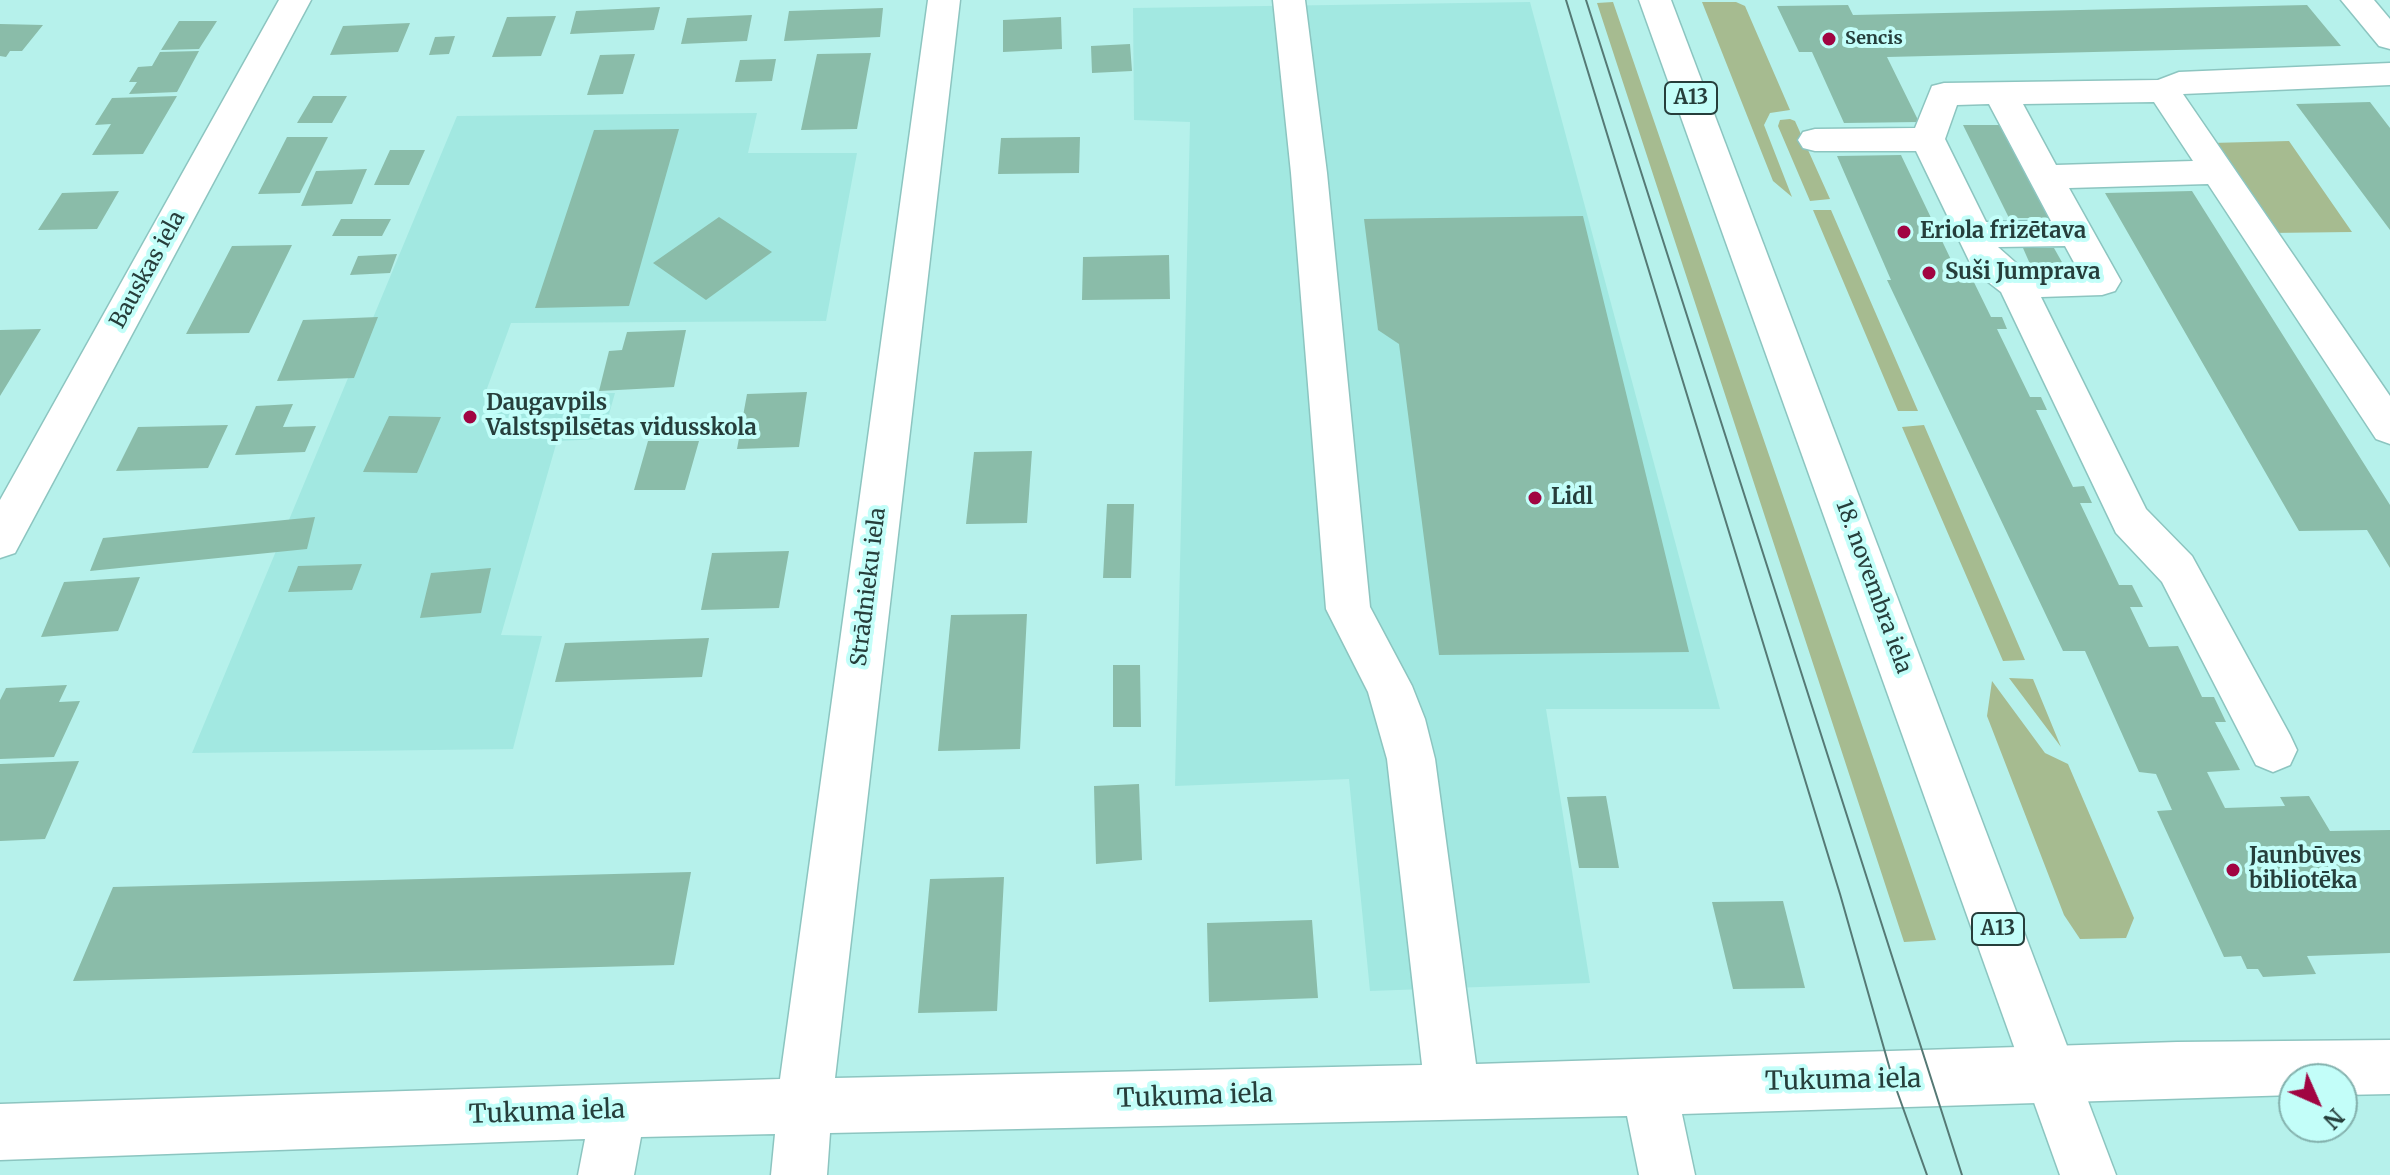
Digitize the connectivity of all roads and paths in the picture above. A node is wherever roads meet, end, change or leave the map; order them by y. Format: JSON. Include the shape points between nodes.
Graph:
{"nodes":[{"id":1,"x":295,"y":0,"type":"edge"},
{"id":2,"x":944,"y":0,"type":"edge"},
{"id":3,"x":1289,"y":0,"type":"edge"},
{"id":4,"x":1655,"y":0,"type":"edge"},
{"id":5,"x":2357,"y":0,"type":"edge"},
{"id":6,"x":2390,"y":39,"type":"edge"},
{"id":7,"x":2390,"y":74,"type":"edge"},
{"id":8,"x":2164,"y":91,"type":"junction"},
{"id":9,"x":2000,"y":93,"type":"junction"},
{"id":10,"x":1928,"y":139,"type":"junction"},
{"id":11,"x":1815,"y":140,"type":"dead end"},
{"id":12,"x":2218,"y":172,"type":"junction"},
{"id":13,"x":2046,"y":177,"type":"junction"},
{"id":14,"x":2076,"y":233,"type":"junction"},
{"id":15,"x":1975,"y":235,"type":"junction"},
{"id":16,"x":2016,"y":284,"type":"junction"},
{"id":17,"x":2390,"y":428,"type":"edge"},
{"id":18,"x":0,"y":540,"type":"edge"},
{"id":19,"x":2273,"y":750,"type":"dead end"},
{"id":20,"x":2390,"y":1067,"type":"edge"},
{"id":21,"x":2052,"y":1073,"type":"junction"},
{"id":22,"x":1649,"y":1088,"type":"junction"},
{"id":23,"x":1452,"y":1089,"type":"junction"},
{"id":24,"x":803,"y":1107,"type":"junction"},
{"id":25,"x":619,"y":1110,"type":"junction"},
{"id":26,"x":0,"y":1132,"type":"edge"},
{"id":27,"x":606,"y":1175,"type":"edge"},
{"id":28,"x":799,"y":1175,"type":"edge"},
{"id":29,"x":1667,"y":1175,"type":"edge"},
{"id":30,"x":2088,"y":1175,"type":"edge"}],
"edges":[{"from":1,"to":18,"type":"street","name":"Bauskas iela"},
{"from":2,"to":24,"type":"street","name":"Strādnieku iela"},
{"from":3,"to":23,"type":"street","via":[[1348,609],[1389,686],[1411,759]]},
{"from":4,"to":21,"type":"street","name":"18. novembra iela","number":"A13"},
{"from":5,"to":6,"type":"street"},
{"from":7,"to":8,"type":"street","via":[[2179,83]]},
{"from":8,"to":9,"type":"street"},
{"from":8,"to":12,"type":"street"},
{"from":9,"to":10,"type":"street","via":[[1944,94]]},
{"from":9,"to":13,"type":"street"},
{"from":10,"to":11,"type":"street"},
{"from":10,"to":15,"type":"street"},
{"from":12,"to":13,"type":"street"},
{"from":12,"to":17,"type":"street"},
{"from":13,"to":14,"type":"street"},
{"from":14,"to":15,"type":"street"},
{"from":14,"to":16,"type":"street","via":[[2102,281]]},
{"from":15,"to":16,"type":"street","via":[[1987,262]]},
{"from":16,"to":19,"type":"street","via":[[2131,521],[2177,569]]},
{"from":20,"to":21,"type":"street","name":"Tukuma iela"},
{"from":21,"to":22,"type":"street","name":"Tukuma iela"},
{"from":21,"to":30,"type":"street","name":"18. novembra iela","number":"A13"},
{"from":22,"to":23,"type":"street","name":"Tukuma iela"},
{"from":22,"to":29,"type":"street"},
{"from":23,"to":24,"type":"street","name":"Tukuma iela"},
{"from":24,"to":25,"type":"street","name":"Tukuma iela"},
{"from":24,"to":28,"type":"street","name":"Strādnieku iela"},
{"from":25,"to":26,"type":"street","name":"Tukuma iela"},
{"from":25,"to":27,"type":"street"}]}
